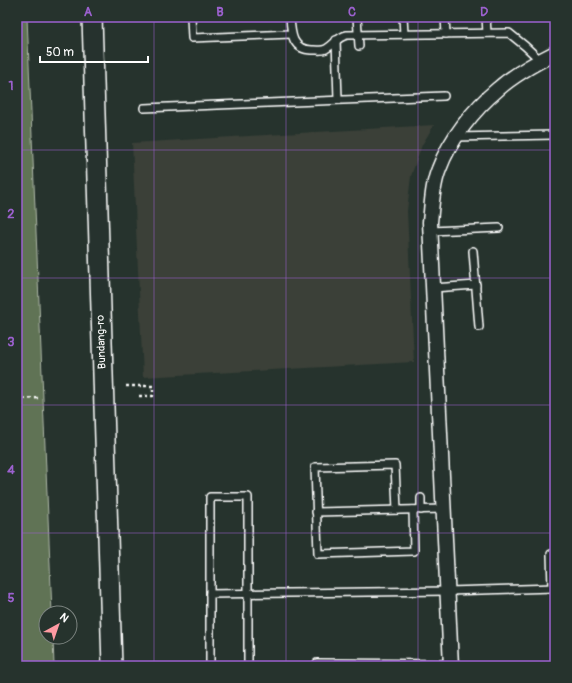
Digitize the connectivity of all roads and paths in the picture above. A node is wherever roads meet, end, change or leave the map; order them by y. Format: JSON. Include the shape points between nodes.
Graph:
{"nodes":[{"id":1,"x":92,"y":17,"type":"edge"},
{"id":2,"x":191,"y":17,"type":"edge"},
{"id":3,"x":290,"y":17,"type":"edge"},
{"id":4,"x":357,"y":17,"type":"edge"},
{"id":5,"x":403,"y":17,"type":"edge"},
{"id":6,"x":445,"y":17,"type":"edge"},
{"id":7,"x":486,"y":17,"type":"edge"},
{"id":8,"x":487,"y":33,"type":"junction"},
{"id":9,"x":291,"y":34,"type":"junction"},
{"id":10,"x":358,"y":34,"type":"junction"},
{"id":11,"x":404,"y":34,"type":"junction"},
{"id":12,"x":446,"y":34,"type":"junction"},
{"id":13,"x":336,"y":40,"type":"junction"},
{"id":14,"x":359,"y":46,"type":"dead end"},
{"id":15,"x":555,"y":53,"type":"edge"},
{"id":16,"x":541,"y":60,"type":"junction"},
{"id":17,"x":444,"y":96,"type":"dead end"},
{"id":18,"x":338,"y":99,"type":"junction"},
{"id":19,"x":144,"y":108,"type":"dead end"},
{"id":20,"x":554,"y":135,"type":"edge"},
{"id":21,"x":456,"y":137,"type":"junction"},
{"id":22,"x":500,"y":228,"type":"dead end"},
{"id":23,"x":431,"y":231,"type":"junction"},
{"id":24,"x":474,"y":251,"type":"dead end"},
{"id":25,"x":476,"y":285,"type":"junction"},
{"id":26,"x":434,"y":288,"type":"junction"},
{"id":27,"x":479,"y":327,"type":"dead end"},
{"id":28,"x":126,"y":386,"type":"dead end"},
{"id":29,"x":136,"y":396,"type":"dead end"},
{"id":30,"x":39,"y":398,"type":"dead end"},
{"id":31,"x":17,"y":399,"type":"edge"},
{"id":32,"x":420,"y":498,"type":"dead end"},
{"id":33,"x":398,"y":510,"type":"junction"},
{"id":34,"x":413,"y":510,"type":"junction"},
{"id":35,"x":421,"y":510,"type":"junction"},
{"id":36,"x":444,"y":510,"type":"junction"},
{"id":37,"x":316,"y":512,"type":"junction"},
{"id":38,"x":555,"y":554,"type":"edge"},
{"id":39,"x":553,"y":588,"type":"edge"},
{"id":40,"x":448,"y":591,"type":"junction"},
{"id":41,"x":210,"y":594,"type":"junction"},
{"id":42,"x":248,"y":594,"type":"junction"},
{"id":43,"x":418,"y":665,"type":"edge"},
{"id":44,"x":451,"y":665,"type":"edge"},
{"id":45,"x":112,"y":666,"type":"edge"},
{"id":46,"x":210,"y":666,"type":"edge"},
{"id":47,"x":248,"y":666,"type":"edge"},
{"id":48,"x":317,"y":666,"type":"edge"}],
"edges":[{"from":1,"to":45,"type":"main road","name":"Bundang-ro"},
{"from":2,"to":9,"type":"lane","via":[[192,38]]},
{"from":3,"to":9,"type":"lane"},
{"from":4,"to":10,"type":"lane"},
{"from":5,"to":11,"type":"lane"},
{"from":6,"to":12,"type":"lane"},
{"from":7,"to":8,"type":"lane"},
{"from":8,"to":12,"type":"lane"},
{"from":8,"to":16,"type":"lane","via":[[509,33]]},
{"from":9,"to":13,"type":"lane","via":[[294,42],[301,48],[310,50],[324,50]]},
{"from":10,"to":11,"type":"lane"},
{"from":10,"to":13,"type":"lane","via":[[342,36]]},
{"from":10,"to":14,"type":"lane"},
{"from":11,"to":12,"type":"lane"},
{"from":13,"to":18,"type":"lane"},
{"from":15,"to":16,"type":"street"},
{"from":16,"to":21,"type":"street","via":[[499,88],[482,104]]},
{"from":17,"to":18,"type":"lane"},
{"from":18,"to":19,"type":"lane"},
{"from":20,"to":21,"type":"lane"},
{"from":21,"to":23,"type":"street","via":[[447,151],[434,185]]},
{"from":22,"to":23,"type":"lane"},
{"from":23,"to":26,"type":"street"},
{"from":24,"to":25,"type":"lane"},
{"from":25,"to":26,"type":"lane"},
{"from":25,"to":27,"type":"lane"},
{"from":26,"to":36,"type":"street"},
{"from":28,"to":29,"type":"path","via":[[153,386],[153,396]]},
{"from":30,"to":31,"type":"path"},
{"from":32,"to":35,"type":"lane"},
{"from":33,"to":34,"type":"lane"},
{"from":33,"to":37,"type":"lane"},
{"from":33,"to":37,"type":"lane","via":[[396,465],[315,467]]},
{"from":34,"to":35,"type":"lane"},
{"from":34,"to":37,"type":"lane","via":[[414,551],[318,554]]},
{"from":35,"to":36,"type":"lane"},
{"from":36,"to":40,"type":"street"},
{"from":38,"to":39,"type":"lane","via":[[551,554]]},
{"from":39,"to":40,"type":"lane"},
{"from":40,"to":42,"type":"lane"},
{"from":40,"to":44,"type":"street"},
{"from":41,"to":42,"type":"lane"},
{"from":41,"to":42,"type":"lane","via":[[210,497],[248,497]]},
{"from":41,"to":46,"type":"lane"},
{"from":42,"to":47,"type":"lane"},
{"from":43,"to":44,"type":"lane"},
{"from":43,"to":48,"type":"lane","via":[[317,663]]}]}
